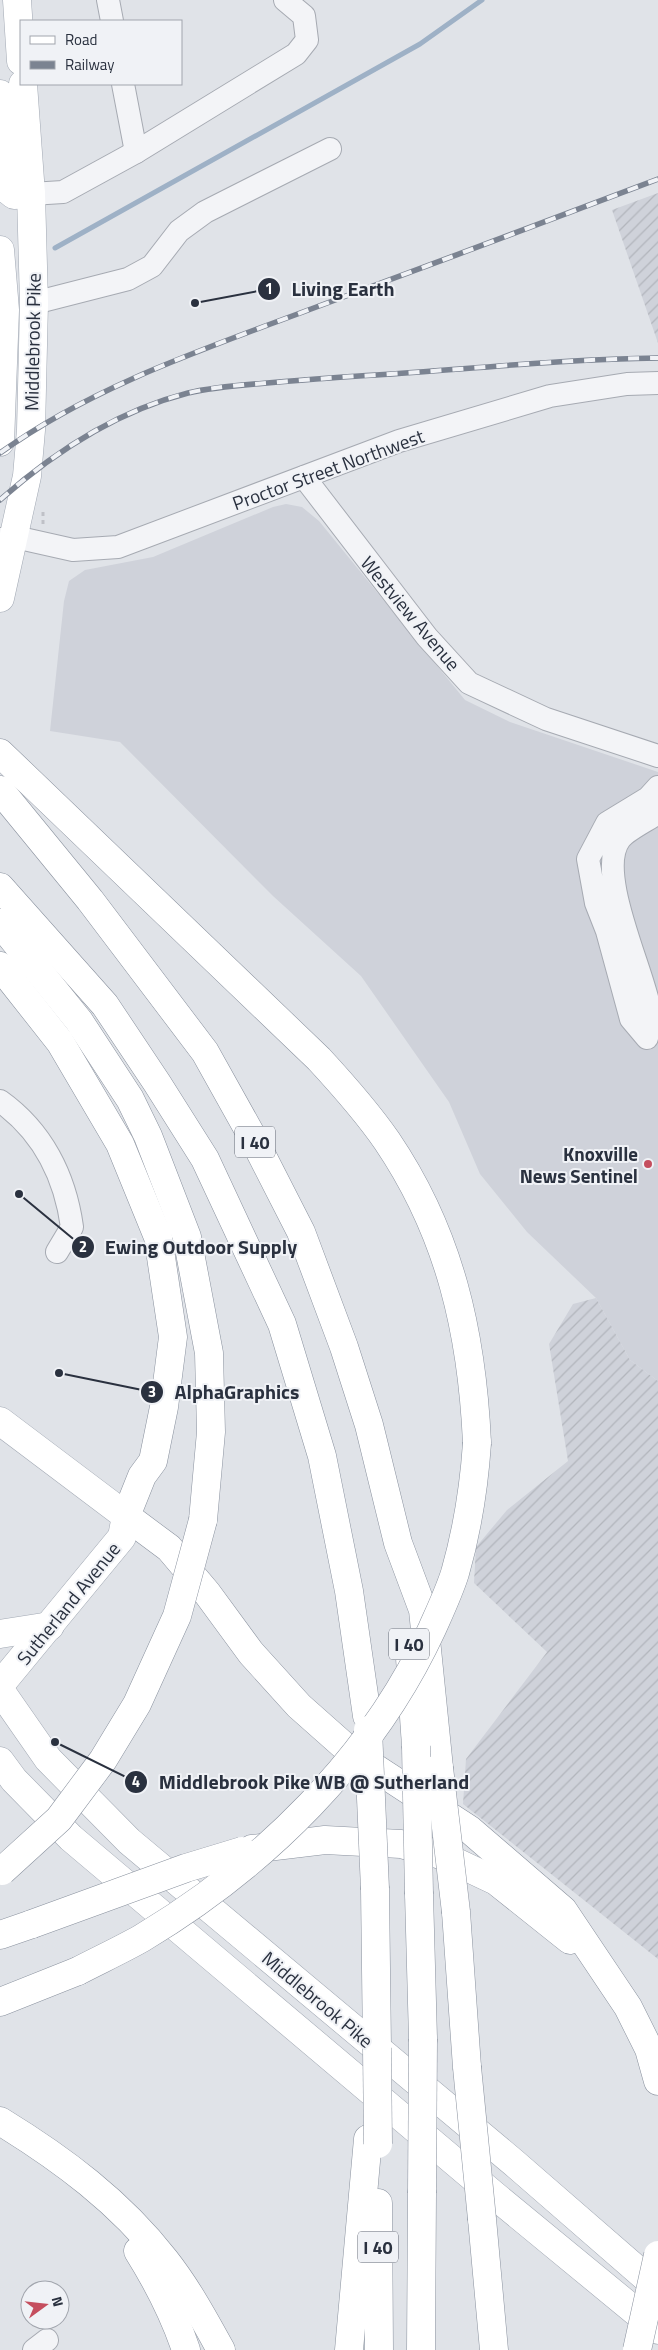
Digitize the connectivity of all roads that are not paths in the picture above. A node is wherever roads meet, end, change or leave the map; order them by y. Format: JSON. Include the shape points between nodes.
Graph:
{"nodes":[{"id":1,"x":17,"y":0,"type":"edge"},
{"id":2,"x":108,"y":0,"type":"edge"},
{"id":3,"x":286,"y":0,"type":"edge"},
{"id":4,"x":112,"y":20,"type":"edge"},
{"id":5,"x":20,"y":46,"type":"edge"},
{"id":6,"x":23,"y":85,"type":"edge"},
{"id":7,"x":123,"y":85,"type":"edge"},
{"id":8,"x":0,"y":94,"type":"edge"},
{"id":9,"x":330,"y":149,"type":"dead end"},
{"id":10,"x":136,"y":152,"type":"junction"},
{"id":11,"x":31,"y":194,"type":"junction"},
{"id":12,"x":0,"y":250,"type":"edge"},
{"id":13,"x":34,"y":303,"type":"junction"},
{"id":14,"x":1,"y":381,"type":"edge"},
{"id":15,"x":658,"y":383,"type":"edge"},
{"id":16,"x":0,"y":442,"type":"edge"},
{"id":17,"x":304,"y":477,"type":"junction"},
{"id":18,"x":7,"y":538,"type":"edge"},
{"id":19,"x":0,"y":598,"type":"edge"},
{"id":20,"x":0,"y":753,"type":"edge"},
{"id":21,"x":658,"y":756,"type":"edge"},
{"id":22,"x":658,"y":787,"type":"edge"},
{"id":23,"x":3,"y":793,"type":"edge"},
{"id":24,"x":658,"y":813,"type":"edge"},
{"id":25,"x":0,"y":887,"type":"edge"},
{"id":26,"x":0,"y":923,"type":"edge"},
{"id":27,"x":0,"y":966,"type":"edge"},
{"id":28,"x":0,"y":1101,"type":"edge"},
{"id":29,"x":57,"y":1252,"type":"dead end"},
{"id":30,"x":0,"y":1421,"type":"edge"},
{"id":31,"x":126,"y":1516,"type":"junction"},
{"id":32,"x":398,"y":1543,"type":"junction"},
{"id":33,"x":50,"y":1626,"type":"junction"},
{"id":34,"x":0,"y":1634,"type":"edge"},
{"id":35,"x":0,"y":1685,"type":"edge"},
{"id":36,"x":0,"y":1690,"type":"edge"},
{"id":37,"x":0,"y":1761,"type":"edge"},
{"id":38,"x":1,"y":1872,"type":"edge"},
{"id":39,"x":0,"y":1935,"type":"edge"},
{"id":40,"x":598,"y":1960,"type":"junction"},
{"id":41,"x":0,"y":2002,"type":"edge"},
{"id":42,"x":658,"y":2081,"type":"edge"},
{"id":43,"x":0,"y":2121,"type":"edge"},
{"id":44,"x":373,"y":2141,"type":"junction"},
{"id":45,"x":87,"y":2181,"type":"junction"},
{"id":46,"x":658,"y":2255,"type":"edge"},
{"id":47,"x":658,"y":2288,"type":"edge"},
{"id":48,"x":658,"y":2330,"type":"edge"},
{"id":49,"x":186,"y":2350,"type":"edge"},
{"id":50,"x":222,"y":2350,"type":"edge"},
{"id":51,"x":349,"y":2350,"type":"edge"},
{"id":52,"x":379,"y":2350,"type":"edge"},
{"id":53,"x":421,"y":2350,"type":"edge"},
{"id":54,"x":494,"y":2350,"type":"edge"},
{"id":55,"x":637,"y":2350,"type":"edge"}],
"edges":[{"from":1,"to":5,"type":"main road"},
{"from":2,"to":4,"type":"street"},
{"from":3,"to":10,"type":"street","via":[[304,16],[307,40],[296,54]]},
{"from":6,"to":11,"type":"main road","name":"Middlebrook Pike"},
{"from":7,"to":10,"type":"street"},
{"from":8,"to":11,"type":"main road","via":[[9,191]]},
{"from":9,"to":13,"type":"street","via":[[205,212],[178,231],[152,266],[128,279]]},
{"from":10,"to":11,"type":"street","via":[[63,192]]},
{"from":11,"to":13,"type":"main road","name":"Middlebrook Pike"},
{"from":12,"to":14,"type":"main road","name":"Middlebrook Pike","via":[[5,310]]},
{"from":13,"to":18,"type":"main road","name":"Middlebrook Pike","via":[[27,476]]},
{"from":14,"to":16,"type":"main road","name":"Middlebrook Pike"},
{"from":15,"to":17,"type":"street","name":"Proctor Street Northwest","via":[[627,384],[550,396],[400,441]]},
{"from":17,"to":18,"type":"street","name":"Proctor Street Northwest","via":[[118,547],[74,550]]},
{"from":17,"to":21,"type":"street","name":"Westview Avenue","via":[[427,637],[470,683],[546,719]]},
{"from":18,"to":19,"type":"main road","name":"Middlebrook Pike"},
{"from":20,"to":41,"type":"main road","bridge":true,"via":[[319,1059],[387,1141],[436,1230],[453,1277],[467,1336],[477,1444],[475,1477],[454,1574],[418,1659],[389,1708],[351,1760],[308,1808],[245,1865],[198,1901],[141,1938],[78,1971]]},
{"from":22,"to":24,"type":"street","via":[[648,798],[607,822],[588,859],[596,903],[631,1019],[647,1038],[651,1016],[615,888],[612,856],[621,839]]},
{"from":23,"to":32,"type":"main road","number":"I 40","via":[[90,900],[205,1052],[253,1138],[301,1232],[344,1347],[369,1426]]},
{"from":25,"to":44,"type":"main road","number":"I 40","bridge":true,"via":[[106,1005],[205,1159],[282,1324],[322,1456],[349,1591],[367,1716],[375,1889],[377,2048]]},
{"from":26,"to":38,"type":"main road","bridge":true,"via":[[79,1021],[130,1099],[148,1136],[187,1236],[209,1353],[211,1432],[203,1520],[177,1616],[137,1704],[103,1760],[59,1819]]},
{"from":27,"to":31,"type":"main road","name":"Sutherland Avenue","via":[[60,1042],[120,1144],[158,1237],[173,1337],[153,1461],[142,1476]]},
{"from":28,"to":29,"type":"street","via":[[20,1116],[49,1154],[62,1186],[72,1227]]},
{"from":30,"to":31,"type":"main road"},
{"from":31,"to":33,"type":"main road","name":"Sutherland Avenue","via":[[122,1537]]},
{"from":31,"to":40,"type":"main road","via":[[169,1548],[251,1653],[299,1706],[352,1753],[470,1830],[563,1910]]},
{"from":32,"to":53,"type":"main road","number":"I 40","bridge":true,"via":[[416,1746],[423,2039]]},
{"from":32,"to":54,"type":"main road","bridge":true,"via":[[423,1610],[456,1912]]},
{"from":33,"to":34,"type":"main road"},
{"from":33,"to":35,"type":"main road","name":"Sutherland Avenue"},
{"from":36,"to":47,"type":"main road","name":"Middlebrook Pike","via":[[48,1759],[129,1841]]},
{"from":37,"to":48,"type":"main road","name":"Middlebrook Pike","via":[[14,1780],[71,1838]]},
{"from":39,"to":40,"type":"main road","bridge":true,"via":[[242,1851],[325,1840],[401,1844],[441,1855],[496,1881]]},
{"from":40,"to":42,"type":"main road","via":[[628,2007],[649,2049]]},
{"from":43,"to":45,"type":"main road","via":[[48,2150]]},
{"from":44,"to":51,"type":"main road"},
{"from":44,"to":52,"type":"main road","number":"I 40"},
{"from":45,"to":49,"type":"main road","via":[[157,2281]]},
{"from":45,"to":50,"type":"main road","via":[[127,2216],[165,2260],[198,2307]]},
{"from":46,"to":55,"type":"main road","bridge":true}]}
